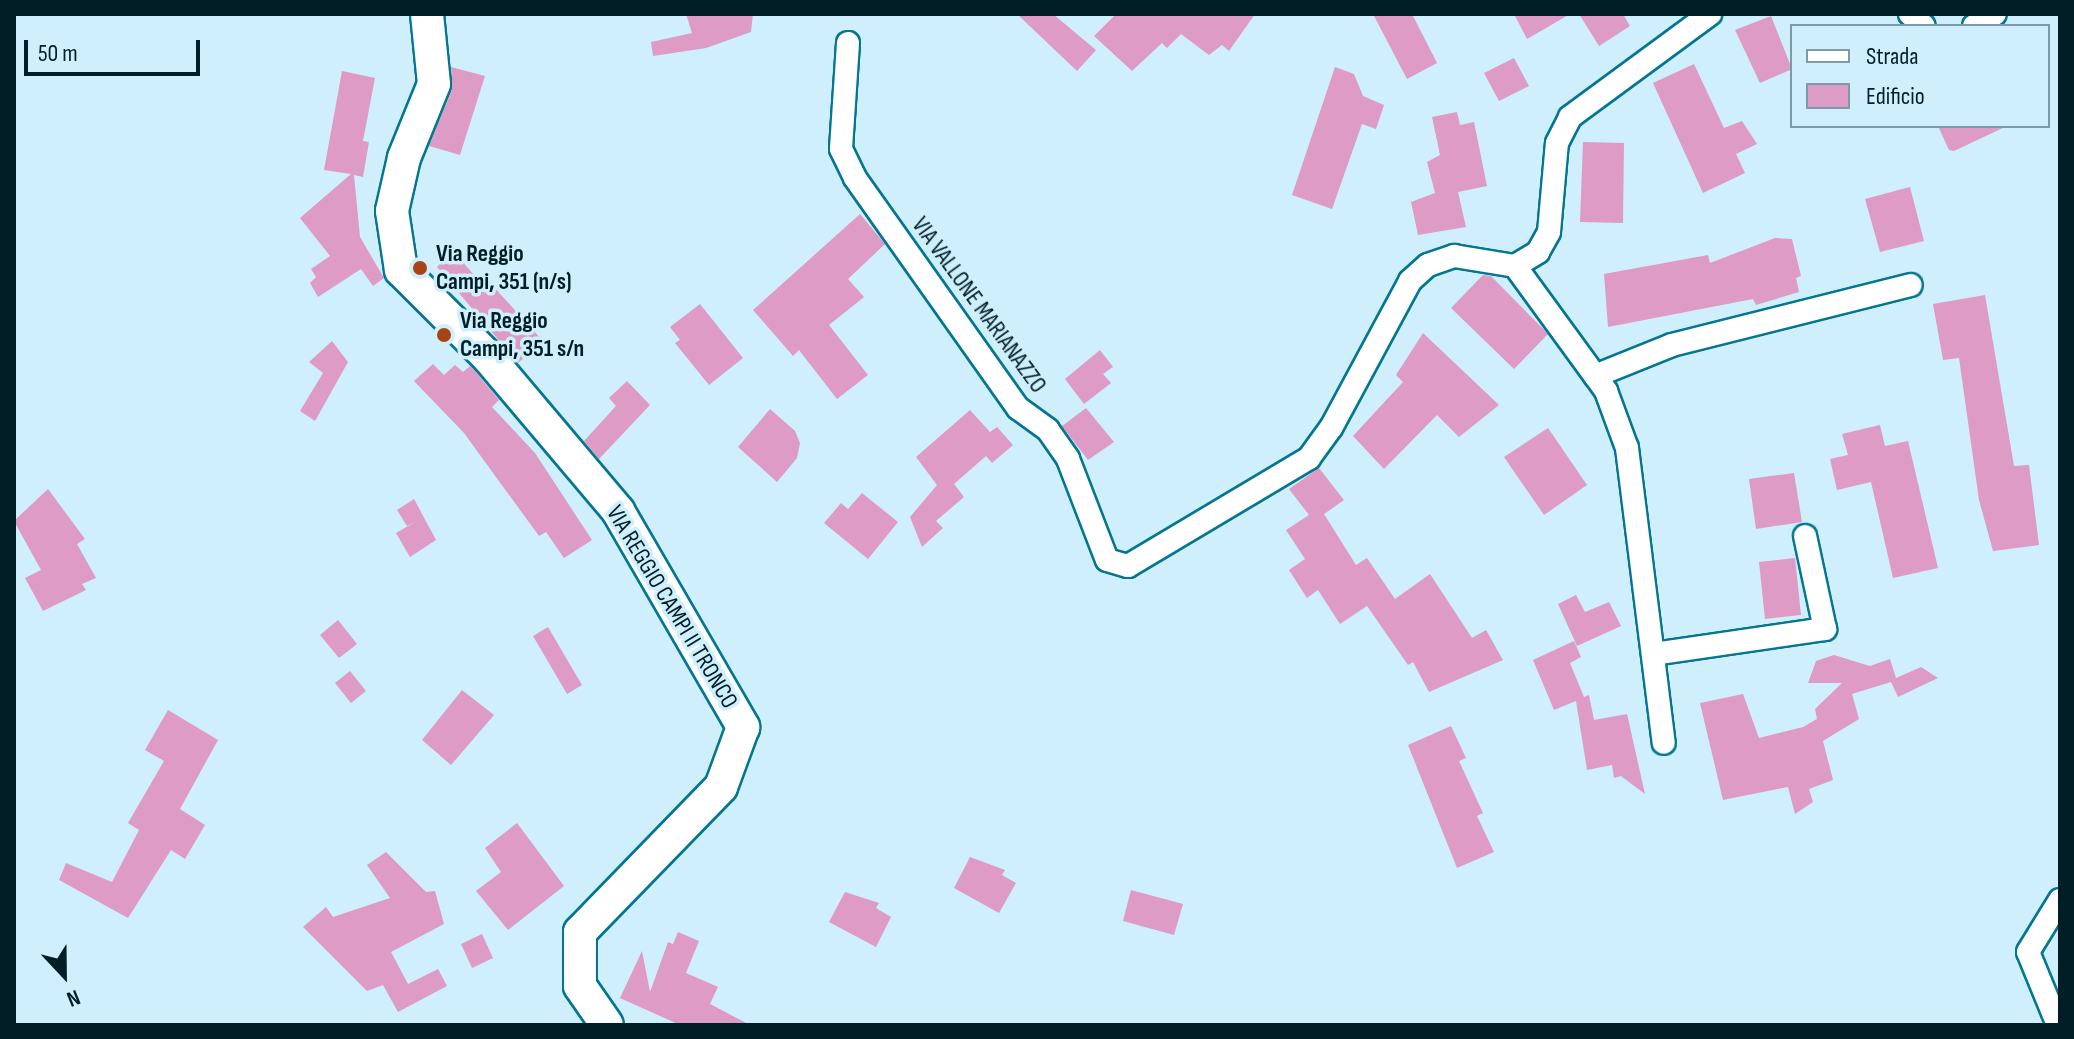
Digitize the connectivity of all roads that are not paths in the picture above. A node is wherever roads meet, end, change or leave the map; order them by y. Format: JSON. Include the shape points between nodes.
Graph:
{"nodes":[{"id":1,"x":427,"y":14,"type":"edge"},
{"id":2,"x":1710,"y":14,"type":"edge"},
{"id":3,"x":1995,"y":14,"type":"edge"},
{"id":4,"x":1978,"y":24,"type":"edge"},
{"id":5,"x":848,"y":43,"type":"dead end"},
{"id":6,"x":1515,"y":266,"type":"junction"},
{"id":7,"x":1911,"y":285,"type":"dead end"},
{"id":8,"x":1595,"y":376,"type":"junction"},
{"id":9,"x":1805,"y":536,"type":"dead end"},
{"id":10,"x":1653,"y":654,"type":"junction"},
{"id":11,"x":1664,"y":743,"type":"dead end"},
{"id":12,"x":2060,"y":900,"type":"edge"},
{"id":13,"x":607,"y":1025,"type":"edge"},
{"id":14,"x":2058,"y":1025,"type":"edge"}],
"edges":[{"from":1,"to":13,"type":"main road","name":"VIA REGGIO CAMPI II TRONCO","via":[[434,84],[404,158],[392,211],[401,270],[488,357],[618,511],[743,727],[721,787],[580,932],[580,986]]},
{"from":2,"to":6,"type":"street","via":[[1570,117],[1557,143],[1549,232],[1538,252]]},
{"from":3,"to":4,"type":"street"},
{"from":5,"to":6,"type":"street","name":"VIA VALLONE MARIANAZZO","via":[[841,149],[855,178],[1018,408],[1048,430],[1068,459],[1107,560],[1128,566],[1309,458],[1331,428],[1410,281],[1428,265],[1454,256]]},
{"from":6,"to":8,"type":"street"},
{"from":7,"to":8,"type":"street","via":[[1672,345]]},
{"from":8,"to":10,"type":"street","via":[[1627,448]]},
{"from":9,"to":10,"type":"street","via":[[1825,629]]},
{"from":10,"to":11,"type":"street"},
{"from":12,"to":14,"type":"street","via":[[2028,952]]}]}
